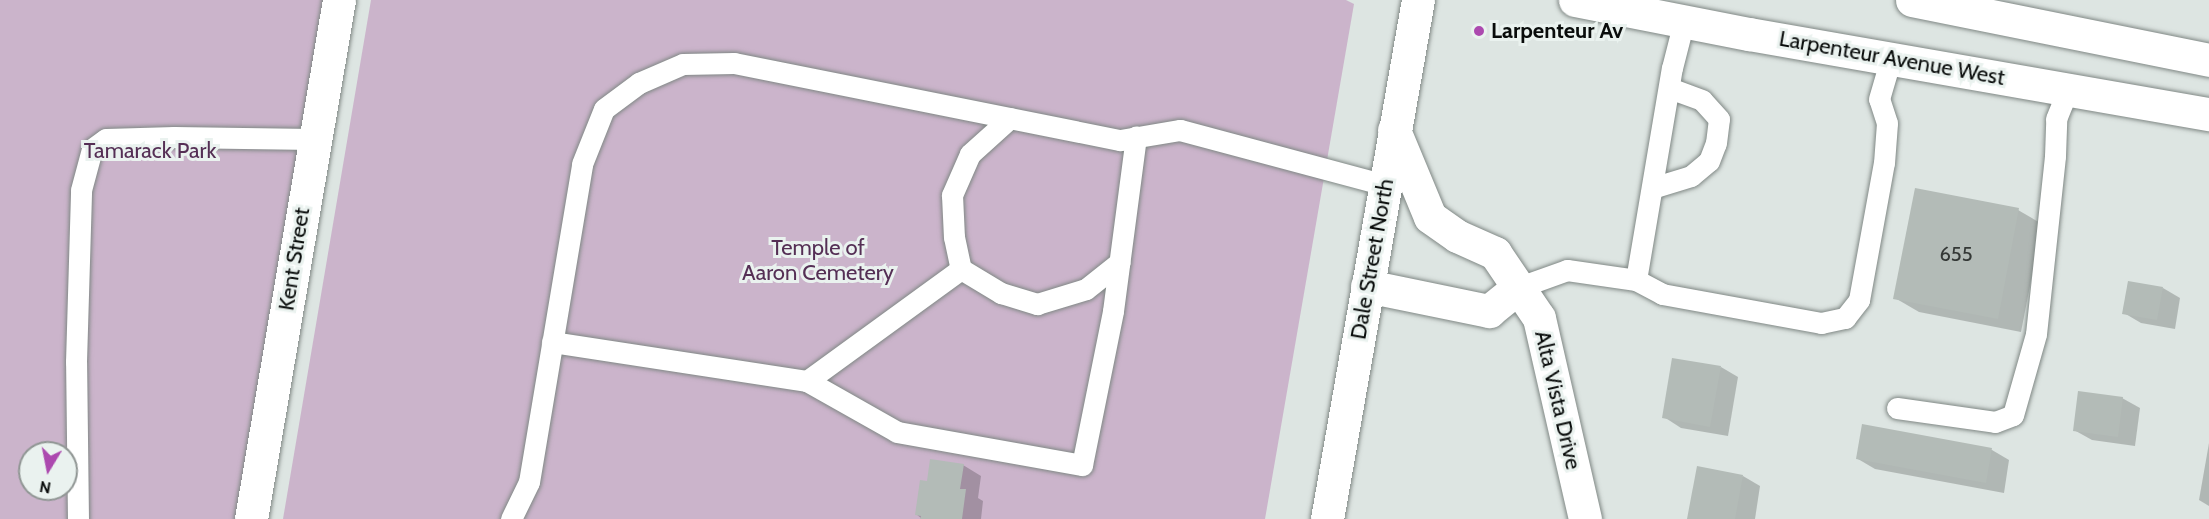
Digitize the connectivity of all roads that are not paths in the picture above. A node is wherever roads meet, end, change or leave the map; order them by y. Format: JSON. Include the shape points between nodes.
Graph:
{"nodes":[{"id":1,"x":339,"y":0,"type":"edge"},
{"id":2,"x":1418,"y":0,"type":"edge"},
{"id":3,"x":1575,"y":0,"type":"edge"},
{"id":4,"x":1912,"y":0,"type":"edge"},
{"id":5,"x":1684,"y":21,"type":"junction"},
{"id":6,"x":1891,"y":58,"type":"junction"},
{"id":7,"x":2209,"y":60,"type":"edge"},
{"id":8,"x":1671,"y":89,"type":"junction"},
{"id":9,"x":2068,"y":89,"type":"junction"},
{"id":10,"x":2209,"y":114,"type":"edge"},
{"id":11,"x":1010,"y":118,"type":"junction"},
{"id":12,"x":1394,"y":130,"type":"junction"},
{"id":13,"x":1136,"y":137,"type":"junction"},
{"id":14,"x":313,"y":139,"type":"junction"},
{"id":15,"x":1385,"y":185,"type":"junction"},
{"id":16,"x":1652,"y":188,"type":"junction"},
{"id":17,"x":1120,"y":262,"type":"junction"},
{"id":18,"x":961,"y":269,"type":"junction"},
{"id":19,"x":1636,"y":280,"type":"junction"},
{"id":20,"x":1368,"y":286,"type":"junction"},
{"id":21,"x":1517,"y":288,"type":"junction"},
{"id":22,"x":552,"y":342,"type":"junction"},
{"id":23,"x":807,"y":381,"type":"junction"},
{"id":24,"x":1897,"y":408,"type":"dead end"},
{"id":25,"x":78,"y":519,"type":"edge"},
{"id":26,"x":251,"y":519,"type":"edge"},
{"id":27,"x":511,"y":519,"type":"edge"},
{"id":28,"x":1327,"y":519,"type":"edge"},
{"id":29,"x":1585,"y":519,"type":"edge"}],
"edges":[{"from":1,"to":14,"type":"main road","name":"Kent Street"},
{"from":2,"to":12,"type":"main road","name":"Dale Street North"},
{"from":3,"to":5,"type":"main road","name":"Larpenteur Avenue West"},
{"from":4,"to":7,"type":"main road"},
{"from":5,"to":6,"type":"main road","name":"Larpenteur Avenue West"},
{"from":5,"to":8,"type":"lane"},
{"from":6,"to":9,"type":"main road","name":"Larpenteur Avenue West"},
{"from":6,"to":19,"type":"lane","via":[[1879,99],[1887,123],[1884,163],[1859,300],[1845,318],[1821,323],[1662,294]]},
{"from":8,"to":16,"type":"lane"},
{"from":8,"to":16,"type":"lane","via":[[1702,100],[1719,119],[1716,143],[1709,161],[1691,176]]},
{"from":9,"to":10,"type":"main road","name":"Larpenteur Avenue West"},
{"from":9,"to":24,"type":"lane","via":[[2056,119],[2036,334],[2013,415],[1995,422]]},
{"from":11,"to":13,"type":"lane","via":[[1120,140]]},
{"from":11,"to":18,"type":"lane","via":[[970,154],[952,195],[954,237]]},
{"from":11,"to":22,"type":"lane","via":[[734,63],[683,64],[639,83],[604,109],[582,164]]},
{"from":12,"to":15,"type":"main road","name":"Dale Street North"},
{"from":12,"to":21,"type":"main road","name":"Alta Vista Drive","via":[[1430,217],[1457,236],[1495,253]]},
{"from":13,"to":15,"type":"lane","via":[[1180,130]]},
{"from":13,"to":17,"type":"lane"},
{"from":14,"to":25,"type":"lane","via":[[106,140],[92,149],[81,202],[76,362]]},
{"from":14,"to":26,"type":"main road","name":"Kent Street"},
{"from":15,"to":20,"type":"main road","name":"Dale Street North"},
{"from":16,"to":19,"type":"lane"},
{"from":17,"to":18,"type":"lane","via":[[1086,289],[1037,304],[1001,293]]},
{"from":17,"to":23,"type":"lane","via":[[1082,465],[897,432]]},
{"from":18,"to":23,"type":"lane"},
{"from":19,"to":21,"type":"lane","via":[[1568,270]]},
{"from":20,"to":21,"type":"main road","via":[[1489,310]]},
{"from":20,"to":28,"type":"main road","name":"Dale Street North"},
{"from":21,"to":29,"type":"main road","name":"Alta Vista Drive","via":[[1539,318]]},
{"from":22,"to":23,"type":"lane"},
{"from":22,"to":27,"type":"lane","via":[[529,482]]}]}
